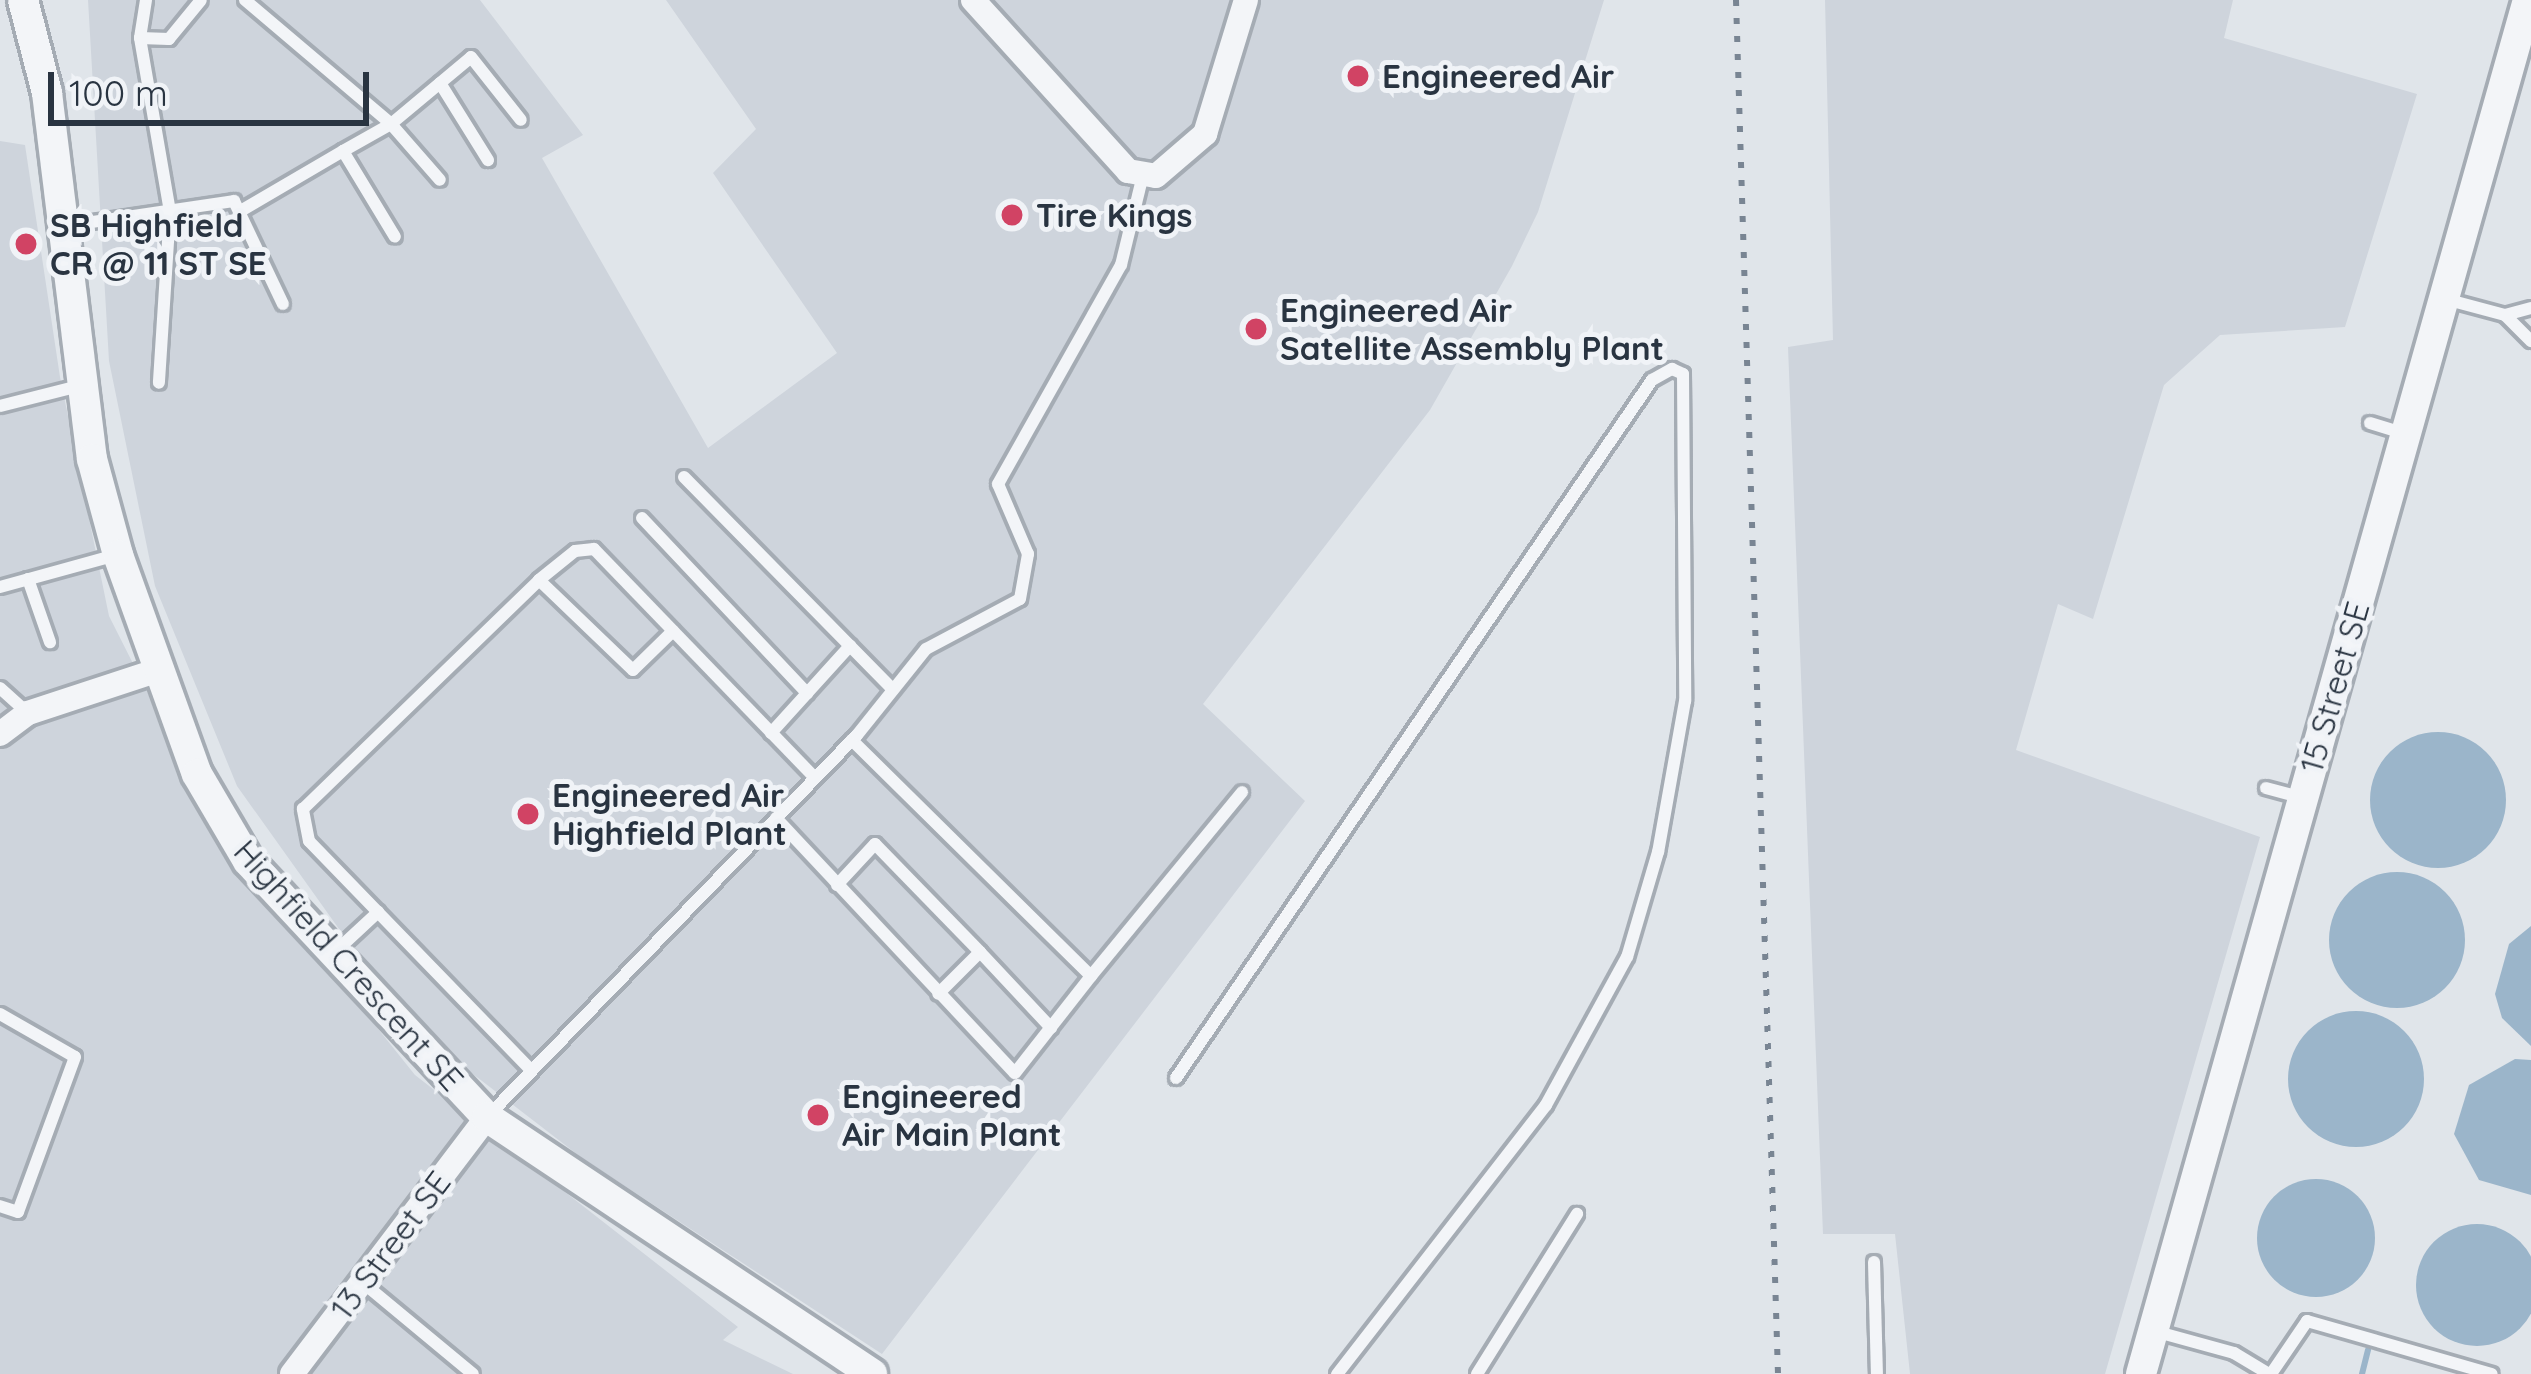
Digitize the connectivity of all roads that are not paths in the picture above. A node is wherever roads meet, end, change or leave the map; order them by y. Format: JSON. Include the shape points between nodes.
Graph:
{"nodes":[{"id":1,"x":146,"y":0,"type":"edge"},
{"id":2,"x":201,"y":0,"type":"edge"},
{"id":3,"x":245,"y":0,"type":"edge"},
{"id":4,"x":973,"y":0,"type":"edge"},
{"id":5,"x":1246,"y":0,"type":"edge"},
{"id":6,"x":2528,"y":0,"type":"edge"},
{"id":7,"x":25,"y":7,"type":"edge"},
{"id":8,"x":140,"y":38,"type":"junction"},
{"id":9,"x":440,"y":83,"type":"junction"},
{"id":10,"x":521,"y":120,"type":"dead end"},
{"id":11,"x":392,"y":124,"type":"junction"},
{"id":12,"x":343,"y":151,"type":"junction"},
{"id":13,"x":488,"y":160,"type":"dead end"},
{"id":14,"x":1143,"y":174,"type":"junction"},
{"id":15,"x":440,"y":181,"type":"dead end"},
{"id":16,"x":244,"y":209,"type":"junction"},
{"id":17,"x":170,"y":212,"type":"junction"},
{"id":18,"x":64,"y":226,"type":"junction"},
{"id":19,"x":395,"y":237,"type":"dead end"},
{"id":20,"x":2444,"y":298,"type":"junction"},
{"id":21,"x":284,"y":304,"type":"dead end"},
{"id":22,"x":2531,"y":308,"type":"edge"},
{"id":23,"x":2505,"y":315,"type":"junction"},
{"id":24,"x":2531,"y":341,"type":"edge"},
{"id":25,"x":159,"y":383,"type":"dead end"},
{"id":26,"x":81,"y":386,"type":"junction"},
{"id":27,"x":0,"y":406,"type":"edge"},
{"id":28,"x":2370,"y":423,"type":"dead end"},
{"id":29,"x":2406,"y":433,"type":"junction"},
{"id":30,"x":684,"y":477,"type":"dead end"},
{"id":31,"x":642,"y":518,"type":"dead end"},
{"id":32,"x":118,"y":555,"type":"junction"},
{"id":33,"x":28,"y":579,"type":"junction"},
{"id":34,"x":539,"y":580,"type":"junction"},
{"id":35,"x":0,"y":587,"type":"edge"},
{"id":36,"x":673,"y":631,"type":"junction"},
{"id":37,"x":50,"y":642,"type":"dead end"},
{"id":38,"x":850,"y":646,"type":"junction"},
{"id":39,"x":159,"y":670,"type":"junction"},
{"id":40,"x":0,"y":688,"type":"edge"},
{"id":41,"x":893,"y":690,"type":"junction"},
{"id":42,"x":807,"y":693,"type":"junction"},
{"id":43,"x":28,"y":713,"type":"junction"},
{"id":44,"x":771,"y":733,"type":"junction"},
{"id":45,"x":0,"y":734,"type":"edge"},
{"id":46,"x":852,"y":740,"type":"junction"},
{"id":47,"x":815,"y":778,"type":"junction"},
{"id":48,"x":2266,"y":788,"type":"dead end"},
{"id":49,"x":1242,"y":793,"type":"dead end"},
{"id":50,"x":2303,"y":798,"type":"junction"},
{"id":51,"x":776,"y":818,"type":"junction"},
{"id":52,"x":837,"y":885,"type":"junction"},
{"id":53,"x":378,"y":912,"type":"junction"},
{"id":54,"x":980,"y":952,"type":"junction"},
{"id":55,"x":332,"y":955,"type":"junction"},
{"id":56,"x":1091,"y":976,"type":"junction"},
{"id":57,"x":938,"y":994,"type":"junction"},
{"id":58,"x":0,"y":1014,"type":"edge"},
{"id":59,"x":1052,"y":1028,"type":"junction"},
{"id":60,"x":529,"y":1068,"type":"junction"},
{"id":61,"x":1175,"y":1078,"type":"dead end"},
{"id":62,"x":487,"y":1117,"type":"junction"},
{"id":63,"x":0,"y":1206,"type":"edge"},
{"id":64,"x":1577,"y":1214,"type":"dead end"},
{"id":65,"x":1874,"y":1262,"type":"dead end"},
{"id":66,"x":362,"y":1282,"type":"junction"},
{"id":67,"x":2153,"y":1330,"type":"junction"},
{"id":68,"x":292,"y":1374,"type":"edge"},
{"id":69,"x":473,"y":1374,"type":"edge"},
{"id":70,"x":872,"y":1374,"type":"edge"},
{"id":71,"x":1336,"y":1374,"type":"edge"},
{"id":72,"x":1477,"y":1374,"type":"edge"},
{"id":73,"x":1877,"y":1374,"type":"edge"},
{"id":74,"x":2140,"y":1374,"type":"edge"},
{"id":75,"x":2270,"y":1374,"type":"edge"},
{"id":76,"x":2492,"y":1374,"type":"edge"}],
"edges":[{"from":1,"to":8,"type":"lane"},
{"from":2,"to":8,"type":"lane","via":[[169,39]]},
{"from":3,"to":11,"type":"lane"},
{"from":4,"to":14,"type":"street","via":[[1128,171]]},
{"from":5,"to":14,"type":"street","via":[[1205,134],[1156,176]]},
{"from":6,"to":20,"type":"street","name":"15 Street SE"},
{"from":7,"to":18,"type":"street","name":"Highfield Crescent SE"},
{"from":8,"to":17,"type":"lane"},
{"from":9,"to":10,"type":"lane","via":[[471,57]]},
{"from":9,"to":11,"type":"lane"},
{"from":9,"to":13,"type":"lane"},
{"from":11,"to":12,"type":"lane"},
{"from":11,"to":15,"type":"lane"},
{"from":12,"to":16,"type":"lane"},
{"from":12,"to":19,"type":"lane"},
{"from":14,"to":41,"type":"lane","via":[[1121,265],[998,484],[1028,554],[1025,591],[926,649]]},
{"from":16,"to":17,"type":"lane","via":[[223,199]]},
{"from":16,"to":21,"type":"lane"},
{"from":17,"to":18,"type":"lane"},
{"from":17,"to":25,"type":"lane"},
{"from":18,"to":26,"type":"street","name":"Highfield Crescent SE"},
{"from":20,"to":23,"type":"lane"},
{"from":20,"to":29,"type":"street","name":"15 Street SE"},
{"from":22,"to":23,"type":"lane"},
{"from":23,"to":24,"type":"lane"},
{"from":26,"to":27,"type":"lane"},
{"from":26,"to":32,"type":"street","name":"Highfield Crescent SE"},
{"from":28,"to":29,"type":"lane"},
{"from":29,"to":50,"type":"street","name":"15 Street SE"},
{"from":30,"to":38,"type":"lane"},
{"from":31,"to":42,"type":"lane"},
{"from":32,"to":33,"type":"lane"},
{"from":32,"to":39,"type":"street","name":"Highfield Crescent SE"},
{"from":33,"to":35,"type":"lane"},
{"from":33,"to":37,"type":"lane"},
{"from":34,"to":36,"type":"lane","via":[[574,551],[594,550]]},
{"from":34,"to":36,"type":"lane","via":[[632,670]]},
{"from":34,"to":53,"type":"lane","via":[[303,809],[308,841]]},
{"from":36,"to":44,"type":"lane"},
{"from":38,"to":41,"type":"lane"},
{"from":38,"to":42,"type":"lane"},
{"from":39,"to":43,"type":"street"},
{"from":39,"to":55,"type":"street","name":"Highfield Crescent SE","via":[[196,774],[248,861]]},
{"from":40,"to":43,"type":"lane"},
{"from":41,"to":46,"type":"lane"},
{"from":42,"to":44,"type":"lane"},
{"from":43,"to":45,"type":"street"},
{"from":44,"to":47,"type":"lane"},
{"from":46,"to":47,"type":"lane"},
{"from":46,"to":56,"type":"lane"},
{"from":47,"to":51,"type":"lane"},
{"from":48,"to":50,"type":"lane"},
{"from":49,"to":56,"type":"lane"},
{"from":50,"to":67,"type":"street","name":"15 Street SE"},
{"from":51,"to":52,"type":"lane"},
{"from":51,"to":60,"type":"lane"},
{"from":52,"to":54,"type":"lane","via":[[874,844]]},
{"from":52,"to":57,"type":"lane"},
{"from":53,"to":55,"type":"lane"},
{"from":53,"to":60,"type":"lane"},
{"from":54,"to":57,"type":"lane"},
{"from":54,"to":59,"type":"lane"},
{"from":55,"to":62,"type":"street","name":"Highfield Crescent SE"},
{"from":56,"to":59,"type":"lane"},
{"from":57,"to":59,"type":"lane","via":[[1015,1073]]},
{"from":58,"to":63,"type":"lane","via":[[75,1058],[18,1212]]},
{"from":60,"to":62,"type":"lane"},
{"from":61,"to":71,"type":"lane","via":[[1652,380],[1672,369],[1683,374],[1685,701],[1658,852],[1627,957],[1546,1105]]},
{"from":62,"to":66,"type":"street","name":"13 Street SE"},
{"from":62,"to":70,"type":"street","name":"Highfield Crescent SE"},
{"from":64,"to":72,"type":"lane"},
{"from":65,"to":73,"type":"lane"},
{"from":66,"to":68,"type":"street","name":"13 Street SE"},
{"from":66,"to":69,"type":"lane"},
{"from":67,"to":74,"type":"street","name":"15 Street SE"},
{"from":67,"to":75,"type":"lane","via":[[2234,1353]]},
{"from":75,"to":76,"type":"lane","via":[[2307,1321]]}]}
